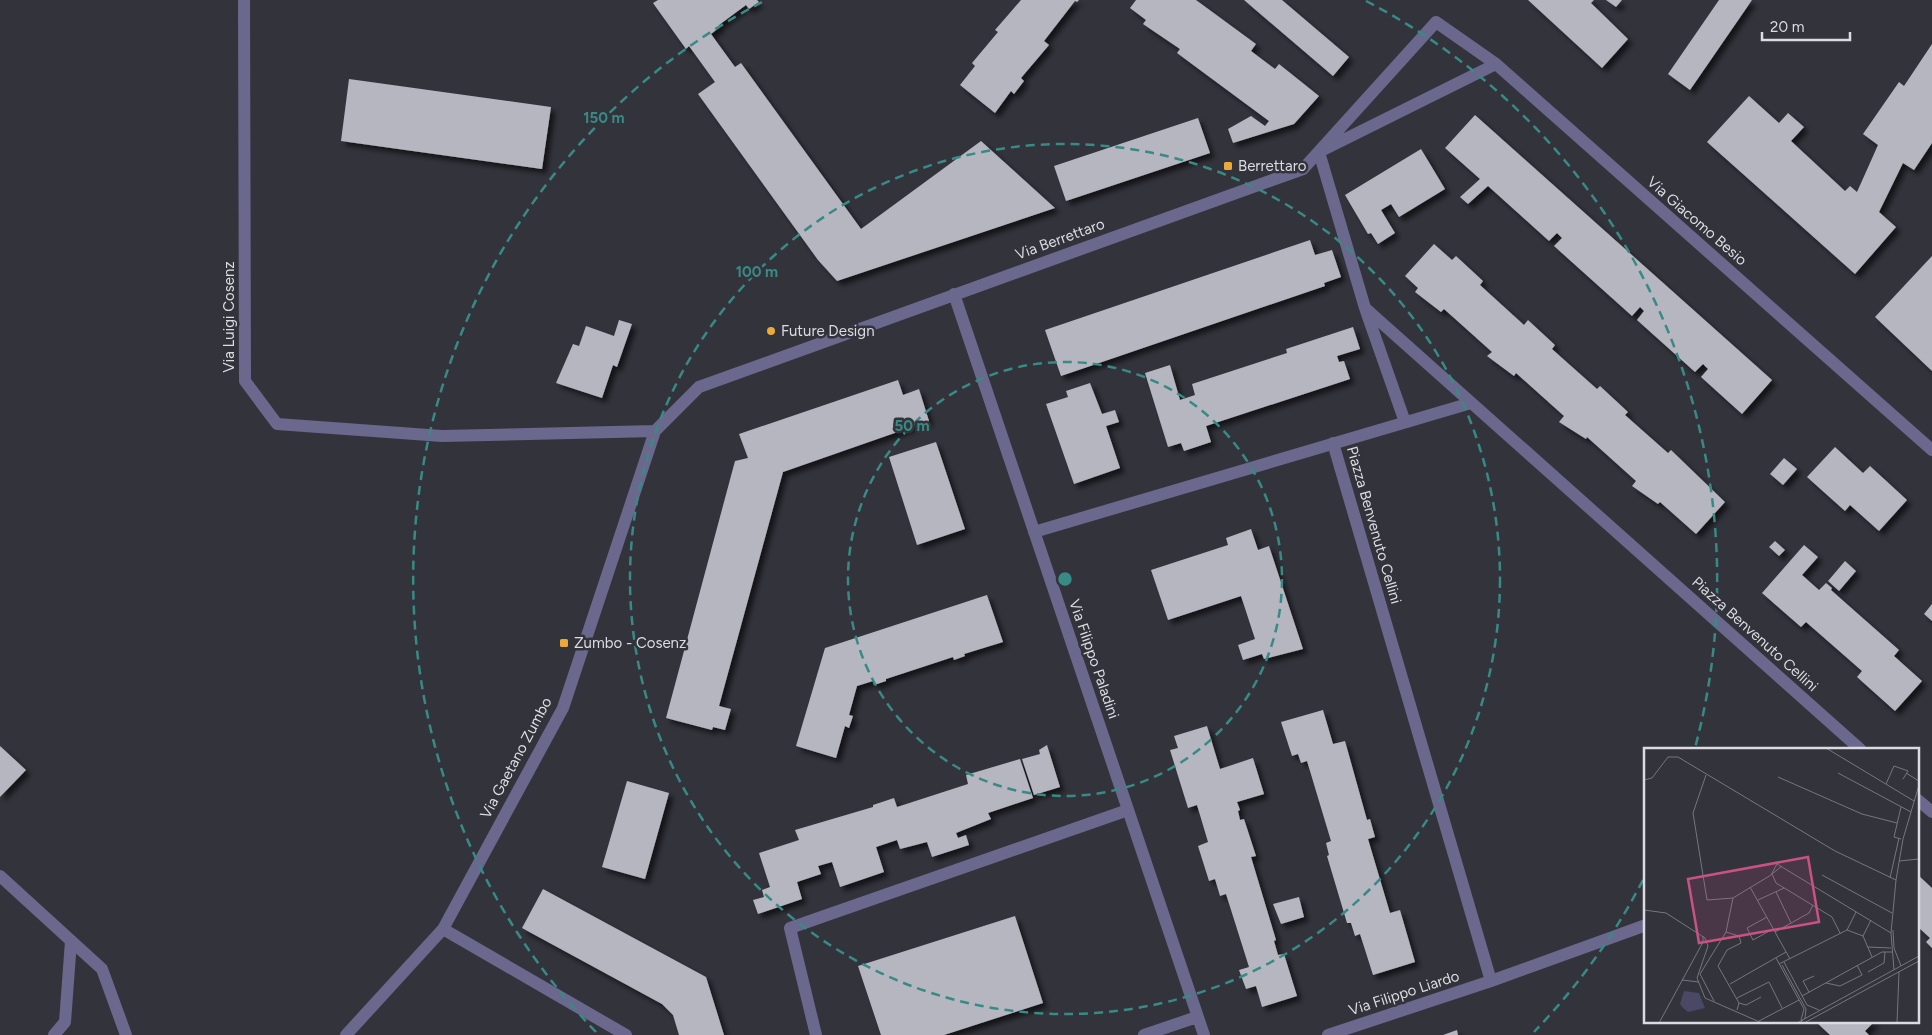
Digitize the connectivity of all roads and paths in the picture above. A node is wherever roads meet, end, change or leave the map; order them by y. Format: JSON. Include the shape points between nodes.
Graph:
{"nodes":[{"id":1,"x":244,"y":0,"type":"edge"},
{"id":2,"x":1436,"y":22,"type":"joint"},
{"id":3,"x":1496,"y":64,"type":"junction"},
{"id":4,"x":1319,"y":152,"type":"junction"},
{"id":5,"x":954,"y":294,"type":"junction"},
{"id":6,"x":1365,"y":308,"type":"junction"},
{"id":7,"x":1471,"y":403,"type":"junction"},
{"id":8,"x":1405,"y":422,"type":"junction"},
{"id":9,"x":656,"y":431,"type":"junction"},
{"id":10,"x":1333,"y":443,"type":"junction"},
{"id":11,"x":1932,"y":450,"type":"edge"},
{"id":12,"x":1034,"y":532,"type":"junction"},
{"id":13,"x":1859,"y":748,"type":"edge"},
{"id":14,"x":1920,"y":802,"type":"edge"},
{"id":15,"x":1128,"y":810,"type":"junction"},
{"id":16,"x":1932,"y":812,"type":"edge"},
{"id":17,"x":0,"y":876,"type":"edge"},
{"id":18,"x":1644,"y":927,"type":"edge"},
{"id":19,"x":443,"y":929,"type":"junction"},
{"id":20,"x":71,"y":941,"type":"junction"},
{"id":21,"x":1491,"y":981,"type":"junction"},
{"id":22,"x":1197,"y":1017,"type":"junction"},
{"id":23,"x":54,"y":1035,"type":"edge"},
{"id":24,"x":126,"y":1035,"type":"edge"},
{"id":25,"x":346,"y":1035,"type":"edge"},
{"id":26,"x":626,"y":1035,"type":"edge"},
{"id":27,"x":816,"y":1035,"type":"edge"},
{"id":28,"x":1144,"y":1035,"type":"edge"},
{"id":29,"x":1204,"y":1035,"type":"edge"},
{"id":30,"x":1328,"y":1035,"type":"edge"}],
"edges":[{"from":1,"to":9,"type":"street","name":"Via Luigi Cosenz","via":[[245,380],[277,424],[442,436]]},
{"from":2,"to":3,"type":"street","name":"Via Giacomo Besio"},
{"from":2,"to":4,"type":"street","name":"Via Berrettaro"},
{"from":3,"to":4,"type":"street"},
{"from":3,"to":11,"type":"street","name":"Via Giacomo Besio"},
{"from":4,"to":5,"type":"street","name":"Via Berrettaro","via":[[1303,170]]},
{"from":4,"to":6,"type":"street"},
{"from":5,"to":9,"type":"street","name":"Via Berrettaro","via":[[699,387]]},
{"from":5,"to":12,"type":"street","name":"Via Filippo Paladini"},
{"from":6,"to":7,"type":"street"},
{"from":6,"to":8,"type":"street"},
{"from":7,"to":8,"type":"street","name":"Piazza Benvenuto Cellini"},
{"from":7,"to":13,"type":"street","name":"Piazza Benvenuto Cellini"},
{"from":8,"to":10,"type":"street","name":"Piazza Benvenuto Cellini"},
{"from":9,"to":19,"type":"street","name":"Via Gaetano Zumbo","via":[[562,708]]},
{"from":10,"to":12,"type":"street"},
{"from":10,"to":21,"type":"street","name":"Piazza Benvenuto Cellini"},
{"from":12,"to":15,"type":"street","name":"Via Filippo Paladini"},
{"from":14,"to":16,"type":"street"},
{"from":15,"to":22,"type":"street","name":"Via Filippo Paladini"},
{"from":15,"to":27,"type":"street","via":[[790,928]]},
{"from":17,"to":20,"type":"street"},
{"from":18,"to":21,"type":"street"},
{"from":19,"to":25,"type":"street","name":"Via Gaetano Zumbo"},
{"from":19,"to":26,"type":"street"},
{"from":20,"to":23,"type":"street","via":[[65,1022]]},
{"from":20,"to":24,"type":"street","via":[[102,969]]},
{"from":21,"to":30,"type":"street","name":"Via Filippo Liardo"},
{"from":22,"to":28,"type":"street"},
{"from":22,"to":29,"type":"street","name":"Via Filippo Paladini"}]}
